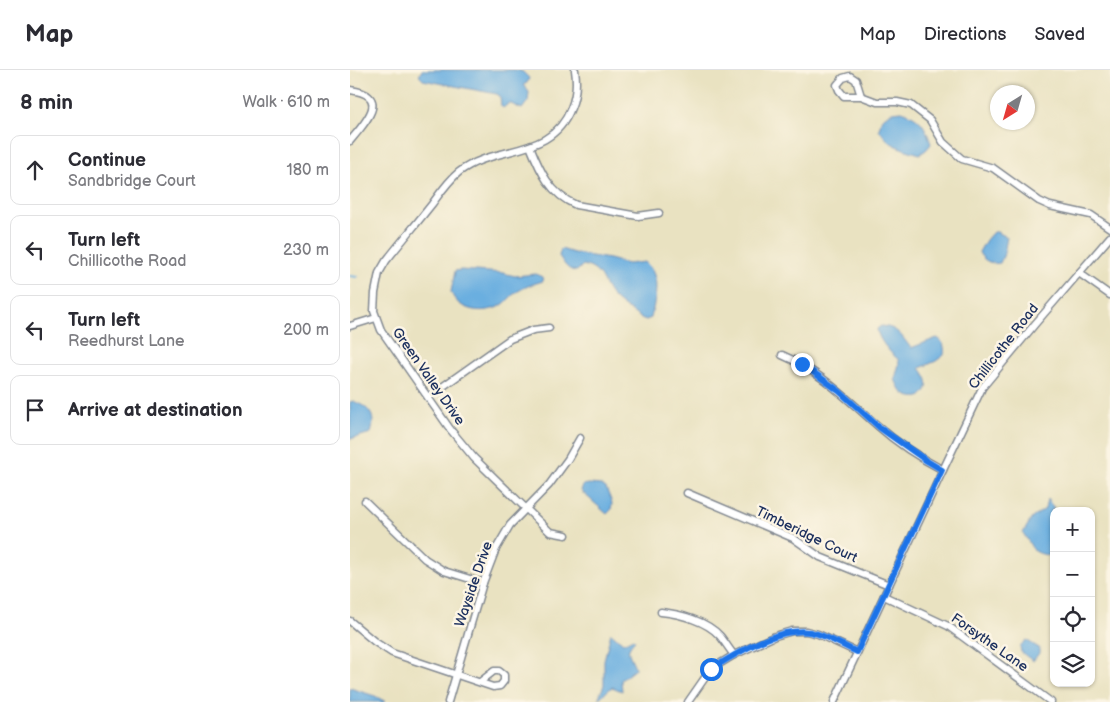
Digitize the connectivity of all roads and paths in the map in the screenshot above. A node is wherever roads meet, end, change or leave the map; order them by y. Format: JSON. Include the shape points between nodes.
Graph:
{"nodes":[{"id":1,"x":575,"y":70,"type":"edge"},
{"id":2,"x":350,"y":90,"type":"edge"},
{"id":3,"x":861,"y":96,"type":"dead end"},
{"id":4,"x":350,"y":141,"type":"edge"},
{"id":5,"x":530,"y":146,"type":"junction"},
{"id":6,"x":659,"y":213,"type":"dead end"},
{"id":7,"x":1110,"y":228,"type":"edge"},
{"id":8,"x":1110,"y":237,"type":"edge"},
{"id":9,"x":1079,"y":273,"type":"junction"},
{"id":10,"x":1110,"y":295,"type":"edge"},
{"id":11,"x":376,"y":318,"type":"junction"},
{"id":12,"x":350,"y":326,"type":"edge"},
{"id":13,"x":549,"y":328,"type":"dead end"},
{"id":14,"x":782,"y":355,"type":"dead end"},
{"id":15,"x":428,"y":397,"type":"junction"},
{"id":16,"x":580,"y":438,"type":"dead end"},
{"id":17,"x":942,"y":470,"type":"junction"},
{"id":18,"x":687,"y":494,"type":"dead end"},
{"id":19,"x":364,"y":501,"type":"dead end"},
{"id":20,"x":527,"y":509,"type":"junction"},
{"id":21,"x":566,"y":535,"type":"dead end"},
{"id":22,"x":484,"y":583,"type":"junction"},
{"id":23,"x":889,"y":586,"type":"junction"},
{"id":24,"x":884,"y":596,"type":"junction"},
{"id":25,"x":662,"y":612,"type":"dead end"},
{"id":26,"x":350,"y":621,"type":"edge"},
{"id":27,"x":857,"y":652,"type":"junction"},
{"id":28,"x":734,"y":655,"type":"junction"},
{"id":29,"x":456,"y":675,"type":"junction"},
{"id":30,"x":480,"y":682,"type":"dead end"},
{"id":31,"x":448,"y":702,"type":"edge"},
{"id":32,"x":688,"y":702,"type":"edge"},
{"id":33,"x":834,"y":702,"type":"edge"},
{"id":34,"x":1051,"y":702,"type":"edge"}],
"edges":[{"from":1,"to":5,"type":"street","name":"Green Valley Drive","via":[[574,100],[567,118],[558,130]]},
{"from":2,"to":4,"type":"street","via":[[366,94],[373,110]]},
{"from":3,"to":7,"type":"street","via":[[877,102],[911,105],[930,120],[942,142],[962,159],[994,168],[1039,201],[1091,215]]},
{"from":5,"to":6,"type":"street","via":[[549,185],[569,202],[638,216]]},
{"from":5,"to":11,"type":"street","name":"Green Valley Drive","via":[[474,163],[448,184],[379,273],[375,293]]},
{"from":8,"to":9,"type":"street","name":"Chillicothe Road"},
{"from":9,"to":10,"type":"street"},
{"from":9,"to":17,"type":"street","name":"Chillicothe Road","via":[[982,388]]},
{"from":11,"to":12,"type":"street"},
{"from":11,"to":15,"type":"street","name":"Green Valley Drive"},
{"from":13,"to":15,"type":"street","via":[[510,339]]},
{"from":14,"to":17,"type":"street","via":[[839,391],[880,428]]},
{"from":15,"to":20,"type":"street","name":"Green Valley Drive","via":[[474,458]]},
{"from":16,"to":20,"type":"street","name":"Wayside Drive","via":[[549,485]]},
{"from":17,"to":23,"type":"street","name":"Chillicothe Road"},
{"from":18,"to":23,"type":"street","name":"Timberidge Court","via":[[793,538],[820,557]]},
{"from":19,"to":22,"type":"street","via":[[425,559],[444,571]]},
{"from":20,"to":21,"type":"street","name":"Green Valley Drive","via":[[550,532]]},
{"from":20,"to":22,"type":"street","name":"Wayside Drive","via":[[501,539]]},
{"from":22,"to":29,"type":"street","name":"Wayside Drive"},
{"from":23,"to":24,"type":"street","name":"Chillicothe Road"},
{"from":24,"to":27,"type":"street","name":"Chillicothe Road"},
{"from":24,"to":34,"type":"street","name":"Forsythe Lane","via":[[948,626]]},
{"from":25,"to":28,"type":"street","via":[[675,613],[707,626],[719,635]]},
{"from":26,"to":29,"type":"street","via":[[392,653]]},
{"from":27,"to":28,"type":"street","via":[[818,634],[792,631]]},
{"from":27,"to":33,"type":"street","name":"Chillicothe Road"},
{"from":28,"to":32,"type":"street","via":[[711,669]]},
{"from":29,"to":30,"type":"street"},
{"from":29,"to":31,"type":"street","name":"Wayside Drive"}]}
